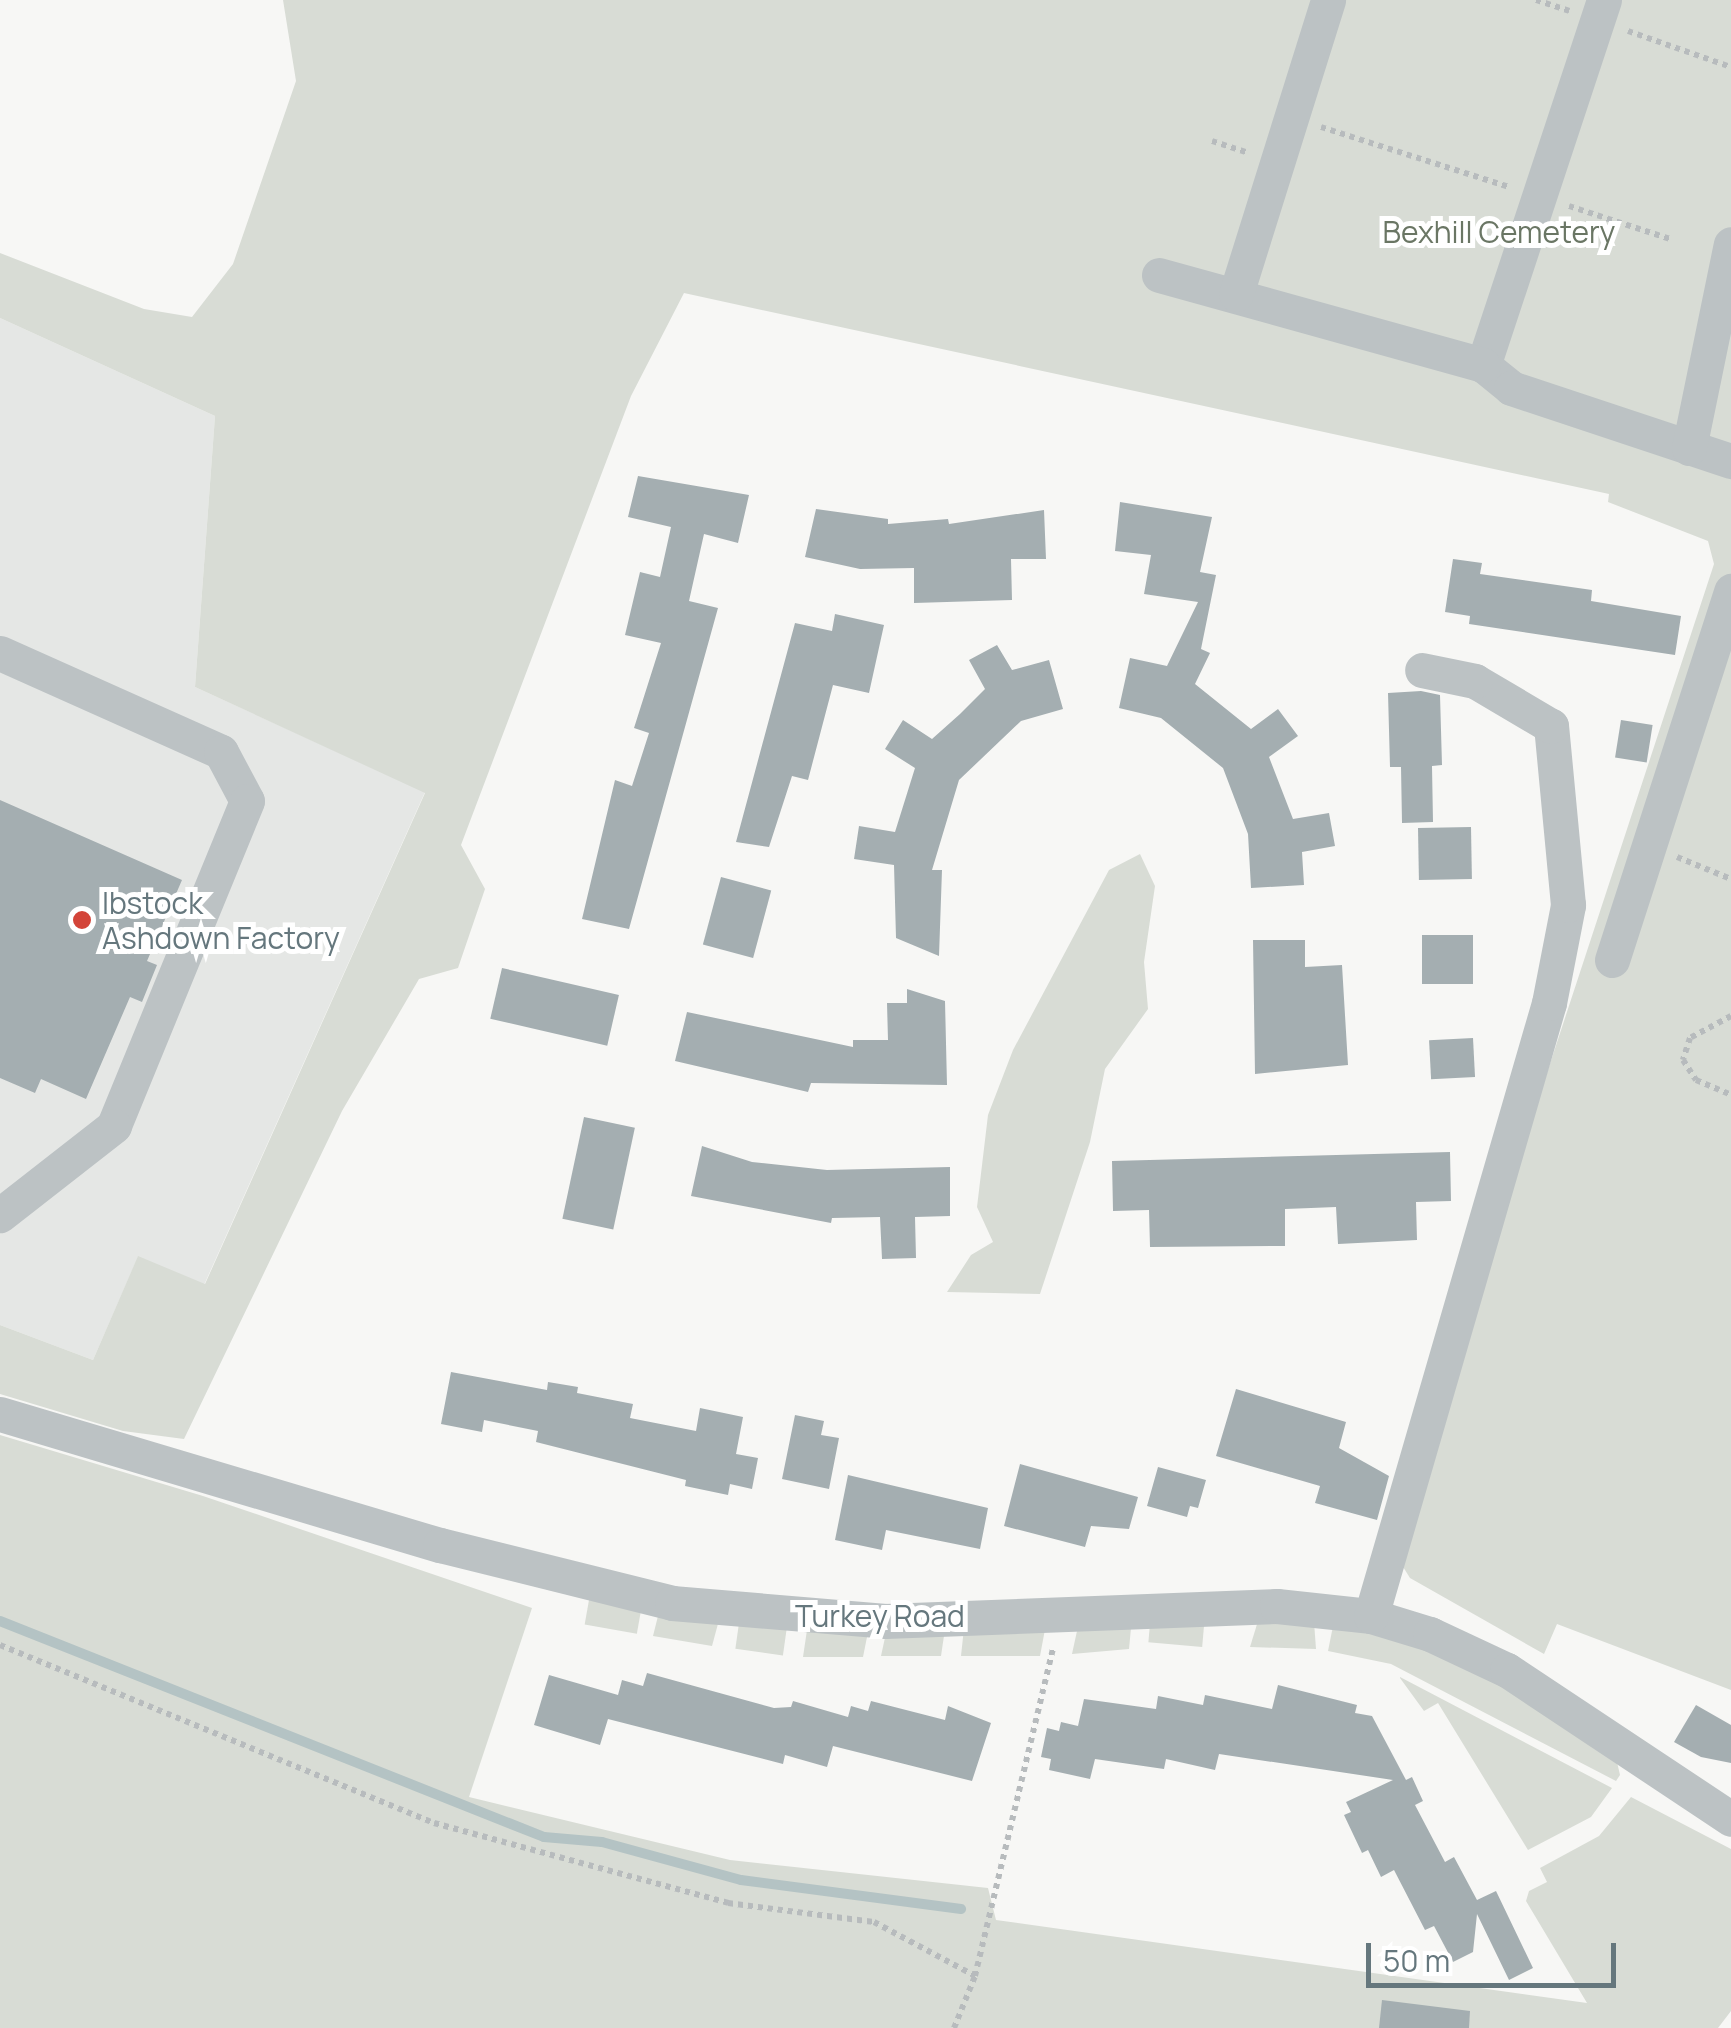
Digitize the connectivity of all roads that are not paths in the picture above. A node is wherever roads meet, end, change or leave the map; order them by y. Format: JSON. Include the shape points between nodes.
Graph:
{"nodes":[{"id":1,"x":1328,"y":0,"type":"edge"},
{"id":2,"x":1601,"y":10,"type":"edge"},
{"id":3,"x":1731,"y":244,"type":"edge"},
{"id":4,"x":1159,"y":275,"type":"dead end"},
{"id":5,"x":1236,"y":294,"type":"junction"},
{"id":6,"x":1483,"y":366,"type":"junction"},
{"id":7,"x":1689,"y":448,"type":"junction"},
{"id":8,"x":1731,"y":461,"type":"edge"},
{"id":9,"x":1731,"y":591,"type":"edge"},
{"id":10,"x":0,"y":653,"type":"edge"},
{"id":11,"x":1422,"y":670,"type":"dead end"},
{"id":12,"x":1612,"y":960,"type":"dead end"},
{"id":13,"x":0,"y":1215,"type":"edge"},
{"id":14,"x":0,"y":1414,"type":"edge"},
{"id":15,"x":1372,"y":1616,"type":"junction"},
{"id":16,"x":1731,"y":1819,"type":"edge"}],
"edges":[{"from":1,"to":5,"type":"street"},
{"from":2,"to":6,"type":"street"},
{"from":3,"to":7,"type":"street"},
{"from":4,"to":5,"type":"street"},
{"from":5,"to":6,"type":"street"},
{"from":6,"to":7,"type":"street","via":[[1511,388]]},
{"from":7,"to":8,"type":"street"},
{"from":9,"to":12,"type":"street"},
{"from":10,"to":13,"type":"street","via":[[221,752],[247,800],[114,1126]]},
{"from":11,"to":15,"type":"street","via":[[1475,680],[1551,726],[1568,906],[1544,1022]]},
{"from":14,"to":15,"type":"street","name":"Turkey Road","via":[[440,1545],[672,1603],[885,1621],[1277,1606]]},
{"from":15,"to":16,"type":"street","name":"Turkey Road","via":[[1506,1670]]}]}
